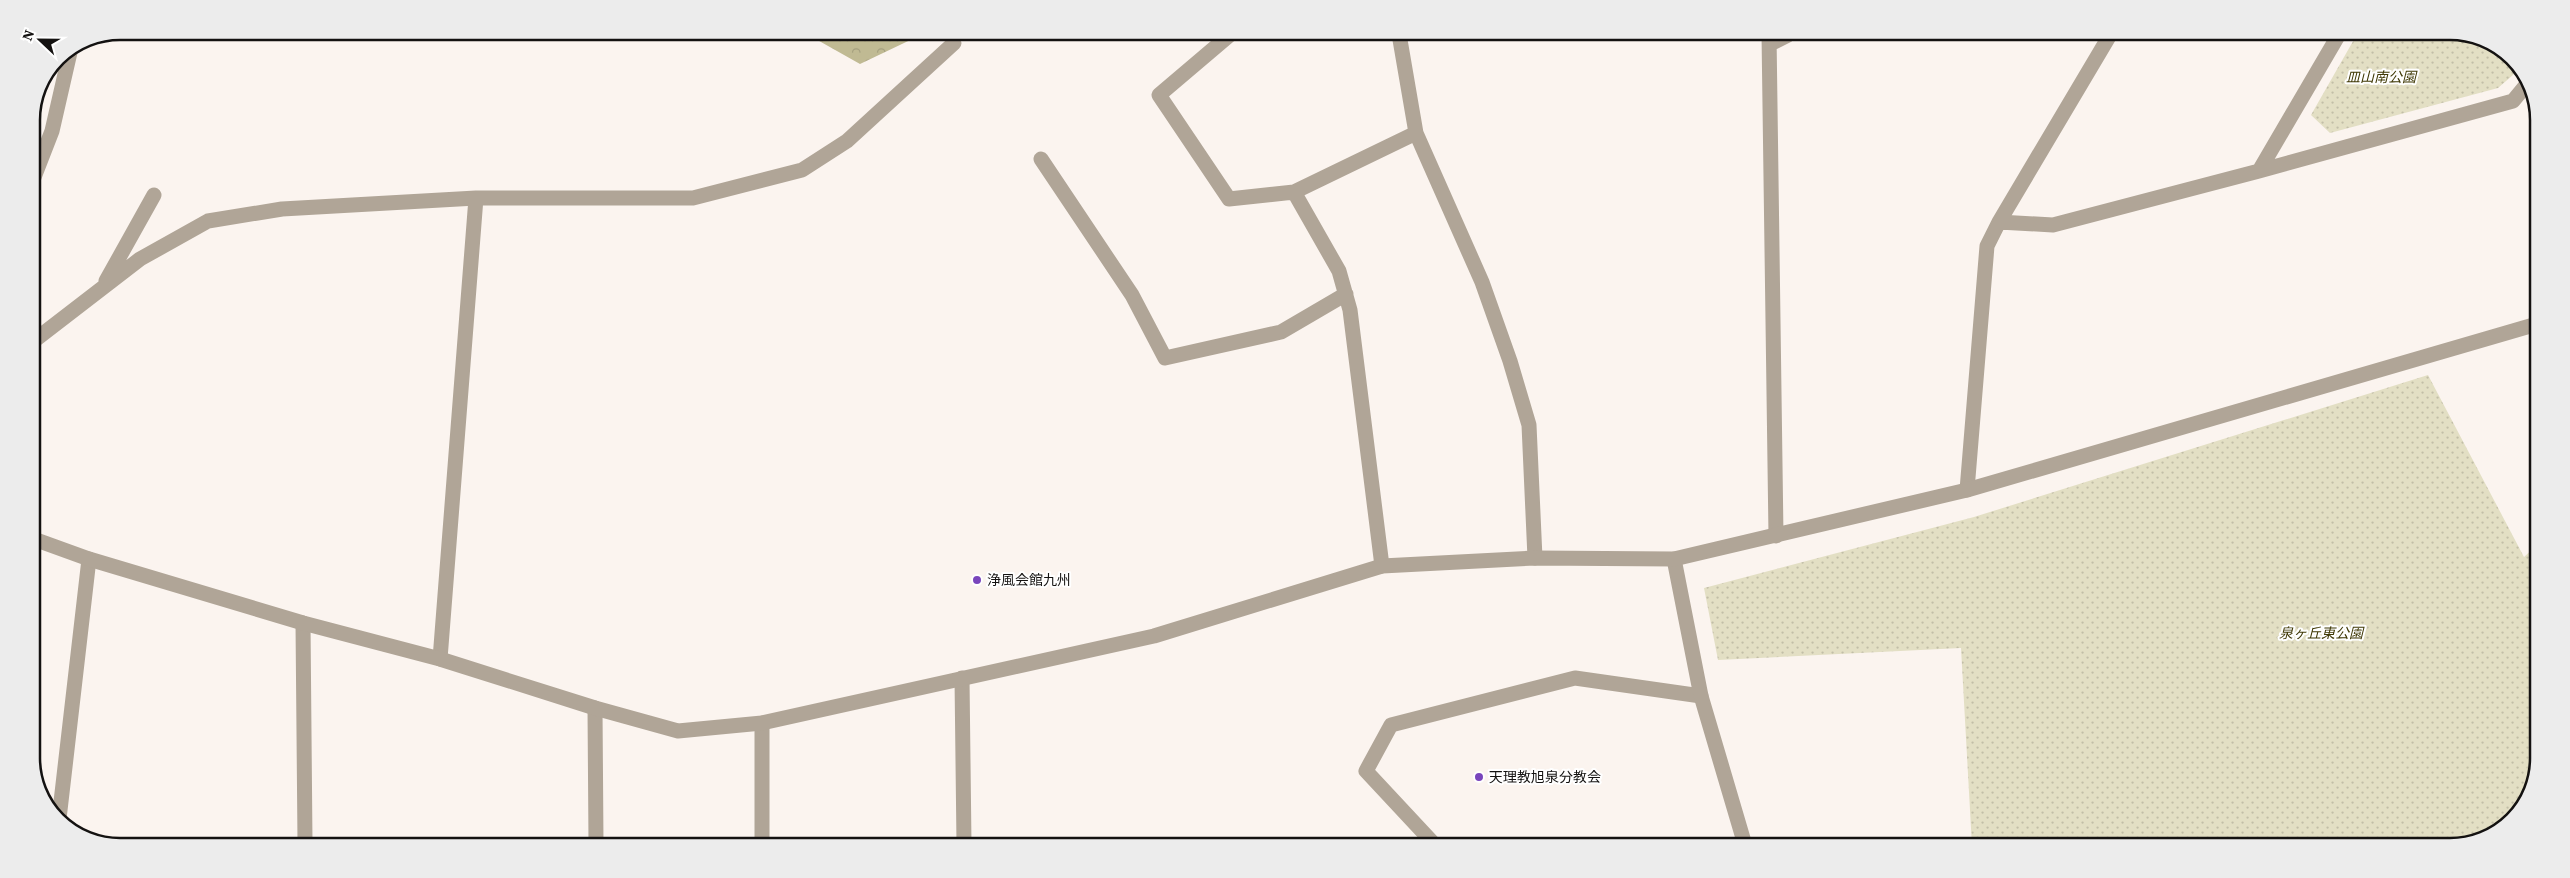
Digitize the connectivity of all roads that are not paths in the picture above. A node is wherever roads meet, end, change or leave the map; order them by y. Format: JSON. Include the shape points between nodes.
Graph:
{"nodes":[{"id":1,"x":1224,"y":40,"type":"edge"},
{"id":2,"x":1400,"y":40,"type":"edge"},
{"id":3,"x":1770,"y":40,"type":"edge"},
{"id":4,"x":2107,"y":40,"type":"edge"},
{"id":5,"x":2336,"y":40,"type":"edge"},
{"id":6,"x":954,"y":43,"type":"dead end"},
{"id":7,"x":68,"y":59,"type":"edge"},
{"id":8,"x":2524,"y":88,"type":"edge"},
{"id":9,"x":1416,"y":133,"type":"junction"},
{"id":10,"x":1041,"y":159,"type":"dead end"},
{"id":11,"x":40,"y":161,"type":"edge"},
{"id":12,"x":2258,"y":171,"type":"junction"},
{"id":13,"x":1294,"y":192,"type":"junction"},
{"id":14,"x":154,"y":195,"type":"dead end"},
{"id":15,"x":476,"y":198,"type":"junction"},
{"id":16,"x":1999,"y":222,"type":"junction"},
{"id":17,"x":103,"y":286,"type":"junction"},
{"id":18,"x":1346,"y":294,"type":"junction"},
{"id":19,"x":2530,"y":326,"type":"edge"},
{"id":20,"x":40,"y":337,"type":"edge"},
{"id":21,"x":1967,"y":490,"type":"junction"},
{"id":22,"x":1776,"y":536,"type":"junction"},
{"id":23,"x":40,"y":541,"type":"edge"},
{"id":24,"x":1536,"y":558,"type":"junction"},
{"id":25,"x":89,"y":559,"type":"junction"},
{"id":26,"x":1674,"y":559,"type":"junction"},
{"id":27,"x":1382,"y":566,"type":"junction"},
{"id":28,"x":303,"y":623,"type":"junction"},
{"id":29,"x":440,"y":659,"type":"junction"},
{"id":30,"x":962,"y":678,"type":"junction"},
{"id":31,"x":1701,"y":696,"type":"junction"},
{"id":32,"x":595,"y":708,"type":"junction"},
{"id":33,"x":762,"y":723,"type":"junction"},
{"id":34,"x":60,"y":811,"type":"edge"},
{"id":35,"x":305,"y":838,"type":"edge"},
{"id":36,"x":596,"y":838,"type":"edge"},
{"id":37,"x":762,"y":838,"type":"edge"},
{"id":38,"x":964,"y":838,"type":"edge"},
{"id":39,"x":1428,"y":838,"type":"edge"},
{"id":40,"x":1743,"y":838,"type":"edge"}],
"edges":[{"from":1,"to":13,"type":"street","via":[[1160,95],[1229,199]]},
{"from":2,"to":9,"type":"street"},
{"from":3,"to":22,"type":"street"},
{"from":4,"to":16,"type":"street"},
{"from":5,"to":12,"type":"street"},
{"from":6,"to":15,"type":"street","via":[[847,141],[802,170],[693,198]]},
{"from":7,"to":11,"type":"street","via":[[52,130]]},
{"from":8,"to":12,"type":"street","via":[[2513,101]]},
{"from":9,"to":13,"type":"street"},
{"from":9,"to":24,"type":"street","via":[[1482,282],[1529,425]]},
{"from":10,"to":18,"type":"street","via":[[1132,294],[1165,358],[1281,332]]},
{"from":12,"to":16,"type":"street","via":[[2053,225]]},
{"from":13,"to":18,"type":"street","via":[[1339,271]]},
{"from":14,"to":17,"type":"street"},
{"from":15,"to":17,"type":"street","via":[[282,209],[208,221],[140,259]]},
{"from":15,"to":29,"type":"street"},
{"from":16,"to":21,"type":"street","via":[[1987,246]]},
{"from":17,"to":20,"type":"street"},
{"from":18,"to":27,"type":"street"},
{"from":19,"to":21,"type":"street"},
{"from":21,"to":22,"type":"street"},
{"from":22,"to":26,"type":"street"},
{"from":23,"to":25,"type":"street"},
{"from":24,"to":26,"type":"street"},
{"from":24,"to":27,"type":"street"},
{"from":25,"to":28,"type":"street"},
{"from":25,"to":34,"type":"street"},
{"from":26,"to":31,"type":"street"},
{"from":27,"to":30,"type":"street","via":[[1154,636]]},
{"from":28,"to":29,"type":"street"},
{"from":28,"to":35,"type":"street"},
{"from":29,"to":32,"type":"street"},
{"from":30,"to":33,"type":"street"},
{"from":30,"to":38,"type":"street"},
{"from":31,"to":39,"type":"street","via":[[1575,678],[1391,725],[1366,772]]},
{"from":31,"to":40,"type":"street"},
{"from":32,"to":33,"type":"street","via":[[678,731]]},
{"from":32,"to":36,"type":"street"},
{"from":33,"to":37,"type":"street"}]}
